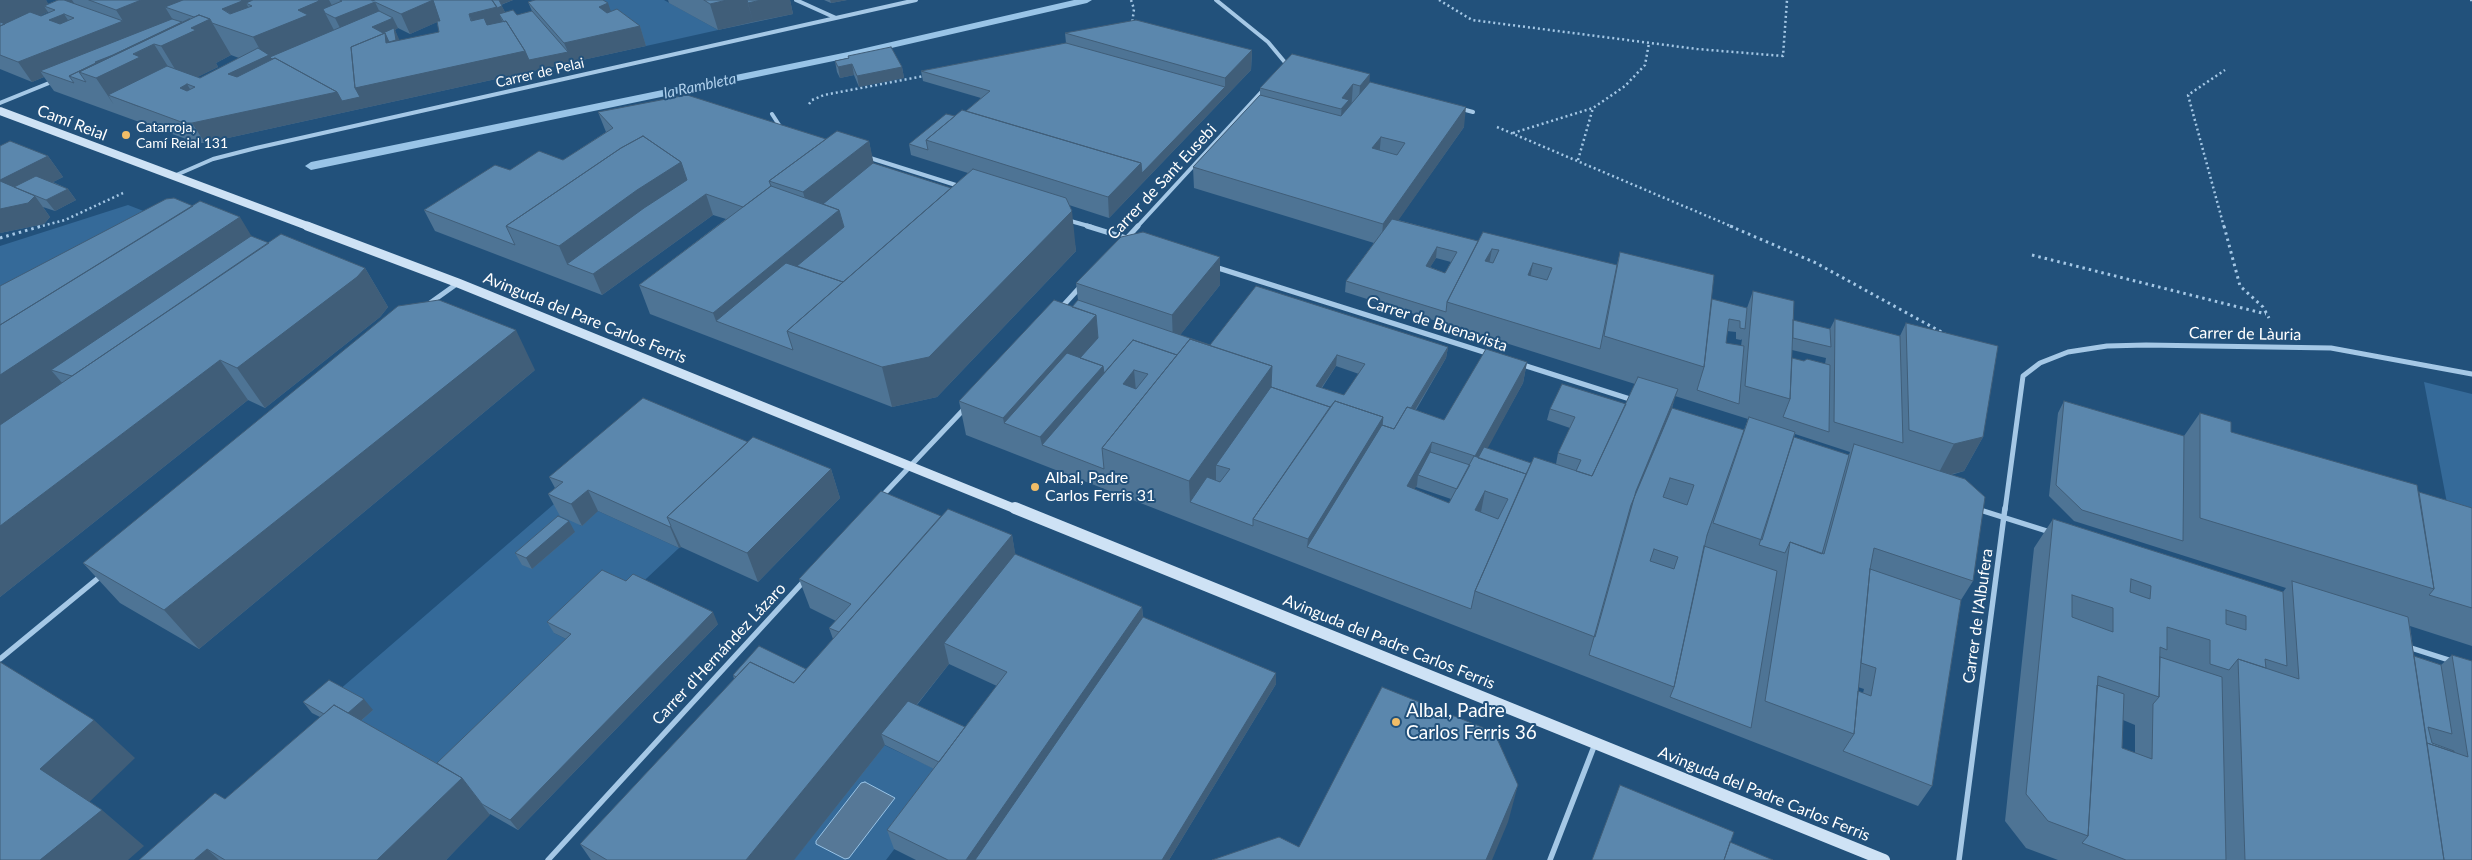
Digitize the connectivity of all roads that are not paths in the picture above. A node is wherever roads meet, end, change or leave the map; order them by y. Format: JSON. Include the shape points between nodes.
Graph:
{"nodes":[{"id":1,"x":796,"y":0,"type":"edge"},
{"id":2,"x":916,"y":0,"type":"edge"},
{"id":3,"x":1216,"y":0,"type":"edge"},
{"id":4,"x":837,"y":18,"type":"junction"},
{"id":5,"x":1286,"y":66,"type":"junction"},
{"id":6,"x":1295,"y":68,"type":"edge"},
{"id":7,"x":1280,"y":71,"type":"edge"},
{"id":8,"x":56,"y":80,"type":"edge"},
{"id":9,"x":1268,"y":84,"type":"edge"},
{"id":10,"x":0,"y":103,"type":"edge"},
{"id":11,"x":1454,"y":107,"type":"edge"},
{"id":12,"x":0,"y":111,"type":"edge"},
{"id":13,"x":1473,"y":112,"type":"dead end"},
{"id":14,"x":772,"y":114,"type":"dead end"},
{"id":15,"x":784,"y":130,"type":"edge"},
{"id":16,"x":864,"y":156,"type":"edge"},
{"id":17,"x":171,"y":177,"type":"junction"},
{"id":18,"x":965,"y":188,"type":"edge"},
{"id":19,"x":246,"y":204,"type":"joint"},
{"id":20,"x":1058,"y":217,"type":"edge"},
{"id":21,"x":1127,"y":239,"type":"junction"},
{"id":22,"x":1136,"y":242,"type":"edge"},
{"id":23,"x":1120,"y":245,"type":"edge"},
{"id":24,"x":1205,"y":264,"type":"edge"},
{"id":25,"x":1087,"y":280,"type":"edge"},
{"id":26,"x":458,"y":283,"type":"junction"},
{"id":27,"x":424,"y":308,"type":"edge"},
{"id":28,"x":1054,"y":315,"type":"edge"},
{"id":29,"x":1499,"y":357,"type":"edge"},
{"id":30,"x":1518,"y":363,"type":"edge"},
{"id":31,"x":2472,"y":374,"type":"edge"},
{"id":32,"x":2023,"y":376,"type":"joint"},
{"id":33,"x":971,"y":402,"type":"edge"},
{"id":34,"x":1641,"y":402,"type":"edge"},
{"id":35,"x":910,"y":466,"type":"junction"},
{"id":36,"x":878,"y":500,"type":"edge"},
{"id":37,"x":1970,"y":506,"type":"edge"},
{"id":38,"x":2005,"y":517,"type":"junction"},
{"id":39,"x":2061,"y":536,"type":"edge"},
{"id":40,"x":104,"y":572,"type":"edge"},
{"id":41,"x":812,"y":573,"type":"edge"},
{"id":42,"x":2397,"y":643,"type":"edge"},
{"id":43,"x":0,"y":659,"type":"edge"},
{"id":44,"x":2463,"y":664,"type":"edge"},
{"id":45,"x":1596,"y":743,"type":"junction"},
{"id":46,"x":548,"y":860,"type":"edge"},
{"id":47,"x":1550,"y":860,"type":"edge"},
{"id":48,"x":1884,"y":860,"type":"edge"},
{"id":49,"x":1959,"y":860,"type":"edge"}],
"edges":[{"from":1,"to":4,"type":"street"},
{"from":2,"to":4,"type":"street","name":"Carrer de Pelai"},
{"from":3,"to":5,"type":"street","via":[[1268,42]]},
{"from":4,"to":17,"type":"street","name":"Carrer de Pelai","via":[[249,150],[213,159]]},
{"from":5,"to":6,"type":"street"},
{"from":5,"to":7,"type":"street"},
{"from":8,"to":10,"type":"street"},
{"from":9,"to":21,"type":"street","name":"Carrer de Sant Eusebi"},
{"from":11,"to":13,"type":"street"},
{"from":12,"to":17,"type":"street","name":"Camí Reial"},
{"from":14,"to":15,"type":"street"},
{"from":16,"to":18,"type":"street"},
{"from":17,"to":19,"type":"street","name":"Camí Reial"},
{"from":19,"to":26,"type":"street","name":"Avinguda del Pare Carlos Ferris"},
{"from":20,"to":21,"type":"street"},
{"from":21,"to":22,"type":"street"},
{"from":21,"to":23,"type":"street","name":"Carrer de Sant Eusebi"},
{"from":24,"to":29,"type":"street","name":"Carrer de Buenavista"},
{"from":25,"to":28,"type":"street"},
{"from":26,"to":27,"type":"street"},
{"from":26,"to":35,"type":"street","name":"Avinguda del Pare Carlos Ferris"},
{"from":30,"to":34,"type":"street","name":"Carrer de Buenavista"},
{"from":31,"to":32,"type":"street","name":"Carrer de Làuria","via":[[2331,348],[2107,346],[2068,352],[2040,363]]},
{"from":32,"to":38,"type":"street","name":"Carrer de l'Albufera"},
{"from":33,"to":35,"type":"street"},
{"from":35,"to":36,"type":"street"},
{"from":35,"to":45,"type":"street","name":"Avinguda del Padre Carlos Ferris"},
{"from":37,"to":38,"type":"street"},
{"from":38,"to":39,"type":"street"},
{"from":38,"to":49,"type":"street","name":"Carrer de l'Albufera"},
{"from":40,"to":43,"type":"street"},
{"from":41,"to":46,"type":"street","name":"Carrer d'Hernández Lázaro"},
{"from":42,"to":44,"type":"street"},
{"from":45,"to":47,"type":"street"},
{"from":45,"to":48,"type":"street","name":"Avinguda del Padre Carlos Ferris"}]}
